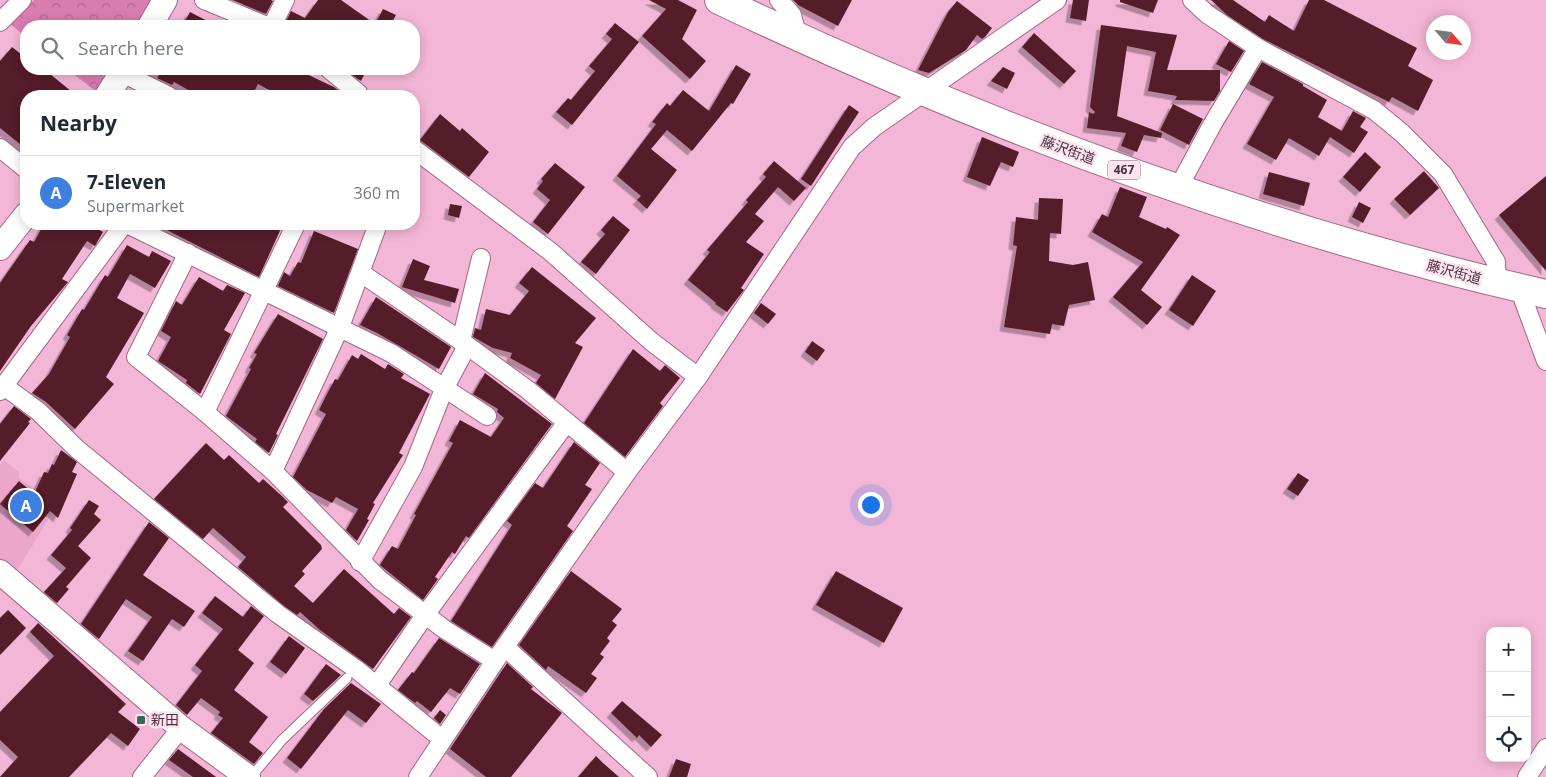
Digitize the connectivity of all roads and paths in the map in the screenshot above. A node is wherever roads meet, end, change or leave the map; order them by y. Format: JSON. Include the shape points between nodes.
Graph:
{"nodes":[{"id":1,"x":22,"y":0,"type":"edge"},
{"id":2,"x":165,"y":0,"type":"edge"},
{"id":3,"x":204,"y":0,"type":"edge"},
{"id":4,"x":285,"y":0,"type":"edge"},
{"id":5,"x":719,"y":0,"type":"edge"},
{"id":6,"x":779,"y":0,"type":"edge"},
{"id":7,"x":1057,"y":0,"type":"edge"},
{"id":8,"x":1192,"y":0,"type":"edge"},
{"id":9,"x":153,"y":20,"type":"edge"},
{"id":10,"x":254,"y":20,"type":"edge"},
{"id":11,"x":275,"y":20,"type":"edge"},
{"id":12,"x":0,"y":22,"type":"edge"},
{"id":13,"x":798,"y":38,"type":"junction"},
{"id":14,"x":1258,"y":48,"type":"junction"},
{"id":15,"x":120,"y":75,"type":"edge"},
{"id":16,"x":131,"y":75,"type":"edge"},
{"id":17,"x":336,"y":75,"type":"edge"},
{"id":18,"x":111,"y":90,"type":"edge"},
{"id":19,"x":159,"y":90,"type":"edge"},
{"id":20,"x":354,"y":90,"type":"edge"},
{"id":21,"x":923,"y":92,"type":"junction"},
{"id":22,"x":0,"y":148,"type":"edge"},
{"id":23,"x":420,"y":154,"type":"edge"},
{"id":24,"x":20,"y":164,"type":"edge"},
{"id":25,"x":1177,"y":190,"type":"junction"},
{"id":26,"x":20,"y":223,"type":"edge"},
{"id":27,"x":121,"y":230,"type":"edge"},
{"id":28,"x":139,"y":230,"type":"edge"},
{"id":29,"x":293,"y":230,"type":"edge"},
{"id":30,"x":376,"y":230,"type":"edge"},
{"id":31,"x":0,"y":248,"type":"edge"},
{"id":32,"x":188,"y":253,"type":"junction"},
{"id":33,"x":481,"y":258,"type":"dead end"},
{"id":34,"x":361,"y":273,"type":"junction"},
{"id":35,"x":1508,"y":286,"type":"junction"},
{"id":36,"x":263,"y":292,"type":"junction"},
{"id":37,"x":1546,"y":294,"type":"edge"},
{"id":38,"x":340,"y":326,"type":"junction"},
{"id":39,"x":464,"y":343,"type":"junction"},
{"id":40,"x":1546,"y":361,"type":"edge"},
{"id":41,"x":698,"y":377,"type":"junction"},
{"id":42,"x":2,"y":389,"type":"edge"},
{"id":43,"x":444,"y":389,"type":"junction"},
{"id":44,"x":205,"y":412,"type":"junction"},
{"id":45,"x":488,"y":416,"type":"dead end"},
{"id":46,"x":567,"y":422,"type":"junction"},
{"id":47,"x":273,"y":471,"type":"junction"},
{"id":48,"x":627,"y":472,"type":"junction"},
{"id":49,"x":360,"y":562,"type":"junction"},
{"id":50,"x":0,"y":572,"type":"edge"},
{"id":51,"x":425,"y":615,"type":"junction"},
{"id":52,"x":505,"y":647,"type":"junction"},
{"id":53,"x":495,"y":662,"type":"junction"},
{"id":54,"x":346,"y":678,"type":"dead end"},
{"id":55,"x":377,"y":685,"type":"junction"},
{"id":56,"x":181,"y":728,"type":"junction"},
{"id":57,"x":442,"y":739,"type":"junction"},
{"id":58,"x":1546,"y":748,"type":"edge"},
{"id":59,"x":142,"y":777,"type":"edge"},
{"id":60,"x":250,"y":777,"type":"edge"},
{"id":61,"x":418,"y":777,"type":"edge"},
{"id":62,"x":648,"y":777,"type":"edge"},
{"id":63,"x":1527,"y":777,"type":"edge"}],
"edges":[{"from":1,"to":12,"type":"street"},
{"from":2,"to":9,"type":"street"},
{"from":3,"to":10,"type":"street"},
{"from":4,"to":11,"type":"street"},
{"from":5,"to":13,"type":"highway","name":"藤沢街道","number":"467"},
{"from":6,"to":13,"type":"street","via":[[792,15]]},
{"from":7,"to":21,"type":"street"},
{"from":8,"to":14,"type":"street"},
{"from":13,"to":21,"type":"highway","name":"藤沢街道","number":"467"},
{"from":14,"to":25,"type":"street"},
{"from":14,"to":35,"type":"street","via":[[1374,110],[1423,154],[1443,174]]},
{"from":15,"to":18,"type":"street"},
{"from":16,"to":19,"type":"street"},
{"from":17,"to":20,"type":"street"},
{"from":21,"to":25,"type":"highway","name":"藤沢街道","number":"467"},
{"from":21,"to":41,"type":"street","via":[[852,147]]},
{"from":22,"to":24,"type":"street"},
{"from":23,"to":41,"type":"street","via":[[551,252],[652,342]]},
{"from":25,"to":35,"type":"highway","name":"藤沢街道","number":"467","via":[[1300,230]]},
{"from":26,"to":31,"type":"street"},
{"from":27,"to":42,"type":"street"},
{"from":28,"to":32,"type":"street"},
{"from":29,"to":36,"type":"street"},
{"from":30,"to":34,"type":"street"},
{"from":32,"to":36,"type":"street"},
{"from":32,"to":44,"type":"street","via":[[136,357]]},
{"from":33,"to":39,"type":"street"},
{"from":34,"to":38,"type":"street"},
{"from":34,"to":39,"type":"street"},
{"from":35,"to":37,"type":"highway","name":"藤沢街道","number":"467"},
{"from":35,"to":40,"type":"street"},
{"from":36,"to":38,"type":"street"},
{"from":36,"to":44,"type":"street"},
{"from":38,"to":43,"type":"street","via":[[391,353]]},
{"from":38,"to":47,"type":"street"},
{"from":39,"to":43,"type":"street"},
{"from":39,"to":46,"type":"street"},
{"from":41,"to":48,"type":"street"},
{"from":42,"to":55,"type":"street","via":[[38,411],[77,449],[278,614]]},
{"from":43,"to":45,"type":"street"},
{"from":43,"to":49,"type":"street","via":[[413,467]]},
{"from":44,"to":47,"type":"street"},
{"from":46,"to":48,"type":"street"},
{"from":46,"to":51,"type":"street"},
{"from":47,"to":49,"type":"street"},
{"from":48,"to":52,"type":"street"},
{"from":49,"to":51,"type":"street"},
{"from":50,"to":56,"type":"street"},
{"from":51,"to":53,"type":"street"},
{"from":51,"to":55,"type":"street"},
{"from":52,"to":53,"type":"street"},
{"from":52,"to":62,"type":"street"},
{"from":53,"to":57,"type":"street"},
{"from":54,"to":60,"type":"lane","via":[[282,740]]},
{"from":55,"to":57,"type":"street"},
{"from":56,"to":59,"type":"street"},
{"from":56,"to":60,"type":"street"},
{"from":57,"to":61,"type":"street"},
{"from":58,"to":63,"type":"street"}]}
